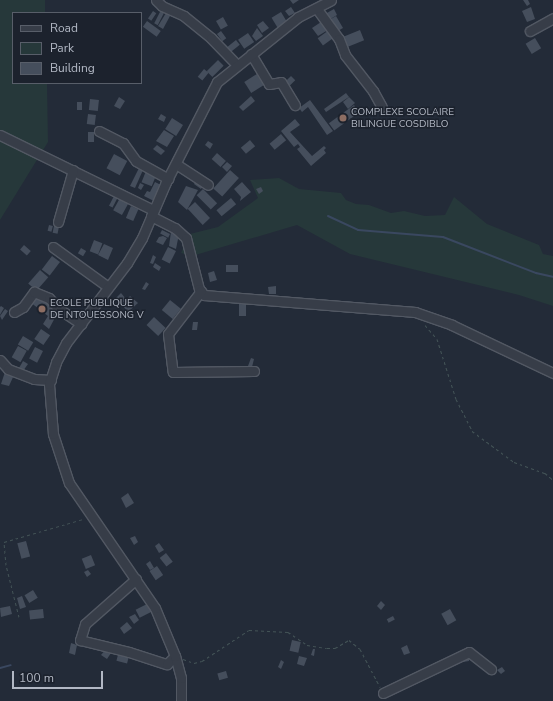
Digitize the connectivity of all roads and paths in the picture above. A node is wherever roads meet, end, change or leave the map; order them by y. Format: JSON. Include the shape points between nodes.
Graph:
{"nodes":[{"id":1,"x":156,"y":0,"type":"edge"},
{"id":2,"x":331,"y":0,"type":"edge"},
{"id":3,"x":318,"y":5,"type":"edge"},
{"id":4,"x":553,"y":18,"type":"edge"},
{"id":5,"x":530,"y":31,"type":"dead end"},
{"id":6,"x":250,"y":54,"type":"junction"},
{"id":7,"x":237,"y":65,"type":"junction"},
{"id":8,"x":295,"y":105,"type":"dead end"},
{"id":9,"x":382,"y":107,"type":"dead end"},
{"id":10,"x":99,"y":131,"type":"dead end"},
{"id":11,"x":0,"y":135,"type":"edge"},
{"id":12,"x":176,"y":164,"type":"junction"},
{"id":13,"x":73,"y":170,"type":"junction"},
{"id":14,"x":168,"y":179,"type":"junction"},
{"id":15,"x":208,"y":185,"type":"dead end"},
{"id":16,"x":152,"y":213,"type":"junction"},
{"id":17,"x":58,"y":222,"type":"dead end"},
{"id":18,"x":53,"y":247,"type":"dead end"},
{"id":19,"x":108,"y":287,"type":"junction"},
{"id":20,"x":201,"y":291,"type":"junction"},
{"id":21,"x":14,"y":312,"type":"dead end"},
{"id":22,"x":424,"y":323,"type":"dead end"},
{"id":23,"x":81,"y":324,"type":"junction"},
{"id":24,"x":0,"y":360,"type":"edge"},
{"id":25,"x":254,"y":371,"type":"dead end"},
{"id":26,"x":553,"y":373,"type":"edge"},
{"id":27,"x":51,"y":380,"type":"junction"},
{"id":28,"x":553,"y":480,"type":"edge"},
{"id":29,"x":92,"y":516,"type":"junction"},
{"id":30,"x":136,"y":580,"type":"junction"},
{"id":31,"x":19,"y":617,"type":"dead end"},
{"id":32,"x":175,"y":656,"type":"junction"},
{"id":33,"x":490,"y":669,"type":"dead end"},
{"id":34,"x":383,"y":693,"type":"joint"},
{"id":35,"x":180,"y":701,"type":"edge"}],
"edges":[{"from":1,"to":7,"type":"street","via":[[162,6],[184,16],[211,38]]},
{"from":2,"to":3,"type":"street"},
{"from":3,"to":6,"type":"street"},
{"from":3,"to":9,"type":"street","via":[[345,55]]},
{"from":4,"to":5,"type":"street"},
{"from":6,"to":7,"type":"street"},
{"from":6,"to":8,"type":"street","via":[[269,84],[281,82]]},
{"from":7,"to":12,"type":"street","via":[[217,82]]},
{"from":10,"to":14,"type":"street","via":[[123,143],[136,161]]},
{"from":11,"to":13,"type":"street"},
{"from":12,"to":14,"type":"street"},
{"from":12,"to":15,"type":"street"},
{"from":13,"to":16,"type":"street"},
{"from":13,"to":17,"type":"street"},
{"from":14,"to":16,"type":"street"},
{"from":16,"to":19,"type":"street","via":[[138,244]]},
{"from":16,"to":20,"type":"street","via":[[176,228],[186,238]]},
{"from":18,"to":19,"type":"street"},
{"from":19,"to":23,"type":"street"},
{"from":20,"to":25,"type":"street","via":[[168,334],[173,372]]},
{"from":20,"to":26,"type":"street","via":[[204,295],[213,297],[415,312],[452,325]]},
{"from":21,"to":23,"type":"street","via":[[23,307],[34,292],[49,298],[59,309]]},
{"from":22,"to":28,"type":"path","via":[[437,339],[456,399],[472,431],[514,462],[546,473]]},
{"from":23,"to":27,"type":"street","via":[[57,359]]},
{"from":24,"to":27,"type":"street","via":[[8,369],[34,379]]},
{"from":27,"to":29,"type":"street","via":[[49,409],[59,459],[69,483]]},
{"from":29,"to":30,"type":"street"},
{"from":29,"to":31,"type":"path","via":[[4,542],[6,565]]},
{"from":30,"to":32,"type":"street","via":[[155,608]]},
{"from":30,"to":32,"type":"street","via":[[85,624],[80,640],[167,664]]},
{"from":32,"to":34,"type":"path","via":[[194,663],[202,661],[250,630],[288,632],[306,645],[328,648],[335,648],[349,640],[360,649]]},
{"from":32,"to":35,"type":"street","via":[[181,678]]},
{"from":33,"to":34,"type":"street","via":[[469,652]]}]}
